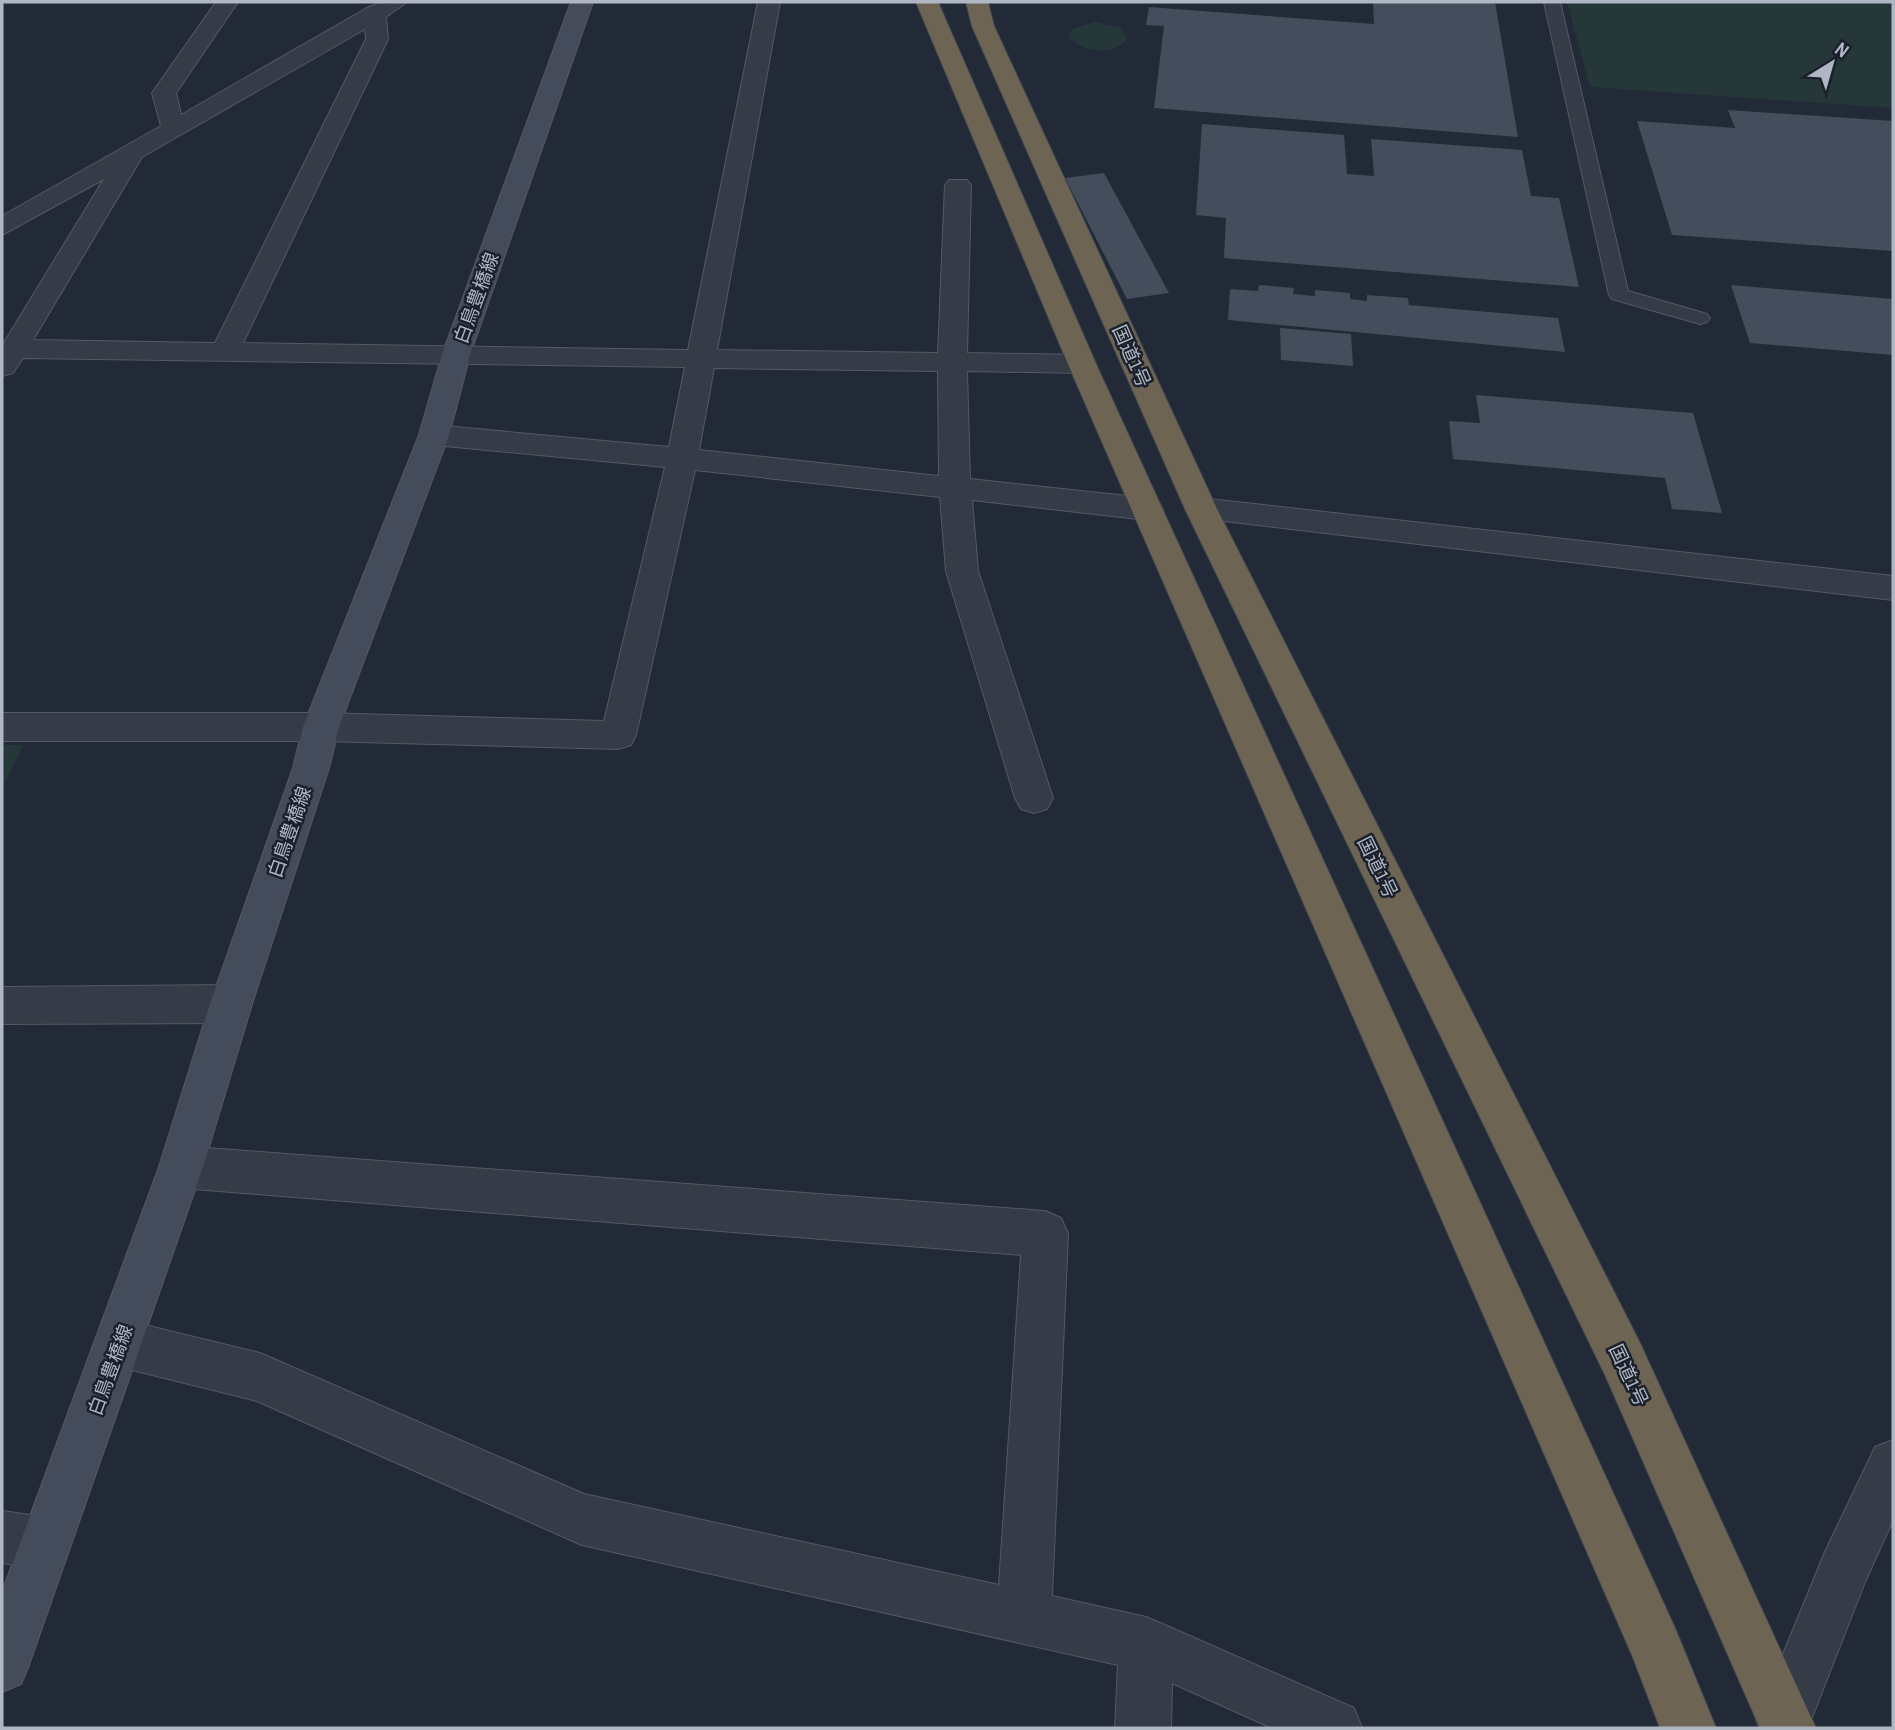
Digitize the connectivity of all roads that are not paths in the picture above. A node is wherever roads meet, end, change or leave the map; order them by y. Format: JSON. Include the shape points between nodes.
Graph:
{"nodes":[{"id":1,"x":227,"y":2,"type":"edge"},
{"id":2,"x":582,"y":2,"type":"edge"},
{"id":3,"x":769,"y":2,"type":"edge"},
{"id":4,"x":927,"y":2,"type":"edge"},
{"id":5,"x":977,"y":2,"type":"edge"},
{"id":6,"x":1552,"y":2,"type":"edge"},
{"id":7,"x":386,"y":8,"type":"edge"},
{"id":8,"x":173,"y":128,"type":"junction"},
{"id":9,"x":132,"y":155,"type":"junction"},
{"id":10,"x":958,"y":185,"type":"dead end"},
{"id":11,"x":2,"y":227,"type":"edge"},
{"id":12,"x":1700,"y":318,"type":"dead end"},
{"id":13,"x":225,"y":352,"type":"junction"},
{"id":14,"x":456,"y":355,"type":"junction"},
{"id":15,"x":9,"y":359,"type":"edge"},
{"id":16,"x":700,"y":359,"type":"junction"},
{"id":17,"x":951,"y":362,"type":"junction"},
{"id":18,"x":1082,"y":364,"type":"junction"},
{"id":19,"x":434,"y":435,"type":"junction"},
{"id":20,"x":682,"y":458,"type":"junction"},
{"id":21,"x":955,"y":488,"type":"junction"},
{"id":22,"x":1147,"y":509,"type":"junction"},
{"id":23,"x":1201,"y":509,"type":"junction"},
{"id":24,"x":1893,"y":588,"type":"edge"},
{"id":25,"x":2,"y":727,"type":"edge"},
{"id":26,"x":321,"y":727,"type":"junction"},
{"id":27,"x":1034,"y":798,"type":"dead end"},
{"id":28,"x":231,"y":1004,"type":"junction"},
{"id":29,"x":2,"y":1006,"type":"edge"},
{"id":30,"x":181,"y":1167,"type":"junction"},
{"id":31,"x":120,"y":1343,"type":"junction"},
{"id":32,"x":1893,"y":1465,"type":"edge"},
{"id":33,"x":23,"y":1540,"type":"edge"},
{"id":34,"x":1024,"y":1618,"type":"junction"},
{"id":35,"x":1146,"y":1644,"type":"junction"},
{"id":36,"x":2,"y":1665,"type":"edge"},
{"id":37,"x":1786,"y":1724,"type":"edge"},
{"id":38,"x":1143,"y":1728,"type":"edge"},
{"id":39,"x":1334,"y":1728,"type":"edge"},
{"id":40,"x":1688,"y":1728,"type":"edge"}],
"edges":[{"from":1,"to":8,"type":"street","via":[[164,93]]},
{"from":2,"to":14,"type":"main road","name":"白鳥豊橋線"},
{"from":3,"to":16,"type":"street"},
{"from":4,"to":18,"type":"highway"},
{"from":5,"to":23,"type":"highway","name":"国道1号","via":[[983,26]]},
{"from":6,"to":12,"type":"lane","via":[[1619,295]]},
{"from":7,"to":8,"type":"street"},
{"from":7,"to":13,"type":"street","via":[[377,39]]},
{"from":8,"to":9,"type":"street"},
{"from":9,"to":11,"type":"street"},
{"from":9,"to":15,"type":"street"},
{"from":10,"to":17,"type":"street"},
{"from":13,"to":14,"type":"street"},
{"from":13,"to":15,"type":"street"},
{"from":14,"to":16,"type":"street"},
{"from":14,"to":19,"type":"main road","name":"白鳥豊橋線"},
{"from":16,"to":17,"type":"street"},
{"from":16,"to":20,"type":"street"},
{"from":17,"to":18,"type":"street"},
{"from":17,"to":21,"type":"street"},
{"from":18,"to":22,"type":"highway"},
{"from":19,"to":20,"type":"street"},
{"from":19,"to":26,"type":"main road","name":"白鳥豊橋線"},
{"from":20,"to":21,"type":"street"},
{"from":20,"to":26,"type":"street","via":[[618,735]]},
{"from":21,"to":22,"type":"street"},
{"from":21,"to":27,"type":"street","via":[[962,570]]},
{"from":22,"to":40,"type":"highway","via":[[1656,1647]]},
{"from":23,"to":24,"type":"street"},
{"from":23,"to":37,"type":"highway","name":"国道1号","via":[[1623,1360]]},
{"from":25,"to":26,"type":"street"},
{"from":26,"to":28,"type":"main road","name":"白鳥豊橋線"},
{"from":28,"to":29,"type":"street"},
{"from":28,"to":30,"type":"main road","name":"白鳥豊橋線"},
{"from":30,"to":31,"type":"main road","name":"白鳥豊橋線"},
{"from":30,"to":34,"type":"street","via":[[1045,1234]]},
{"from":31,"to":33,"type":"main road","name":"白鳥豊橋線"},
{"from":31,"to":34,"type":"street","via":[[260,1377],[582,1519]]},
{"from":32,"to":37,"type":"street","via":[[1843,1570]]},
{"from":33,"to":36,"type":"main road","name":"白鳥豊橋線"},
{"from":34,"to":35,"type":"street"},
{"from":35,"to":38,"type":"street"},
{"from":35,"to":39,"type":"street"}]}
